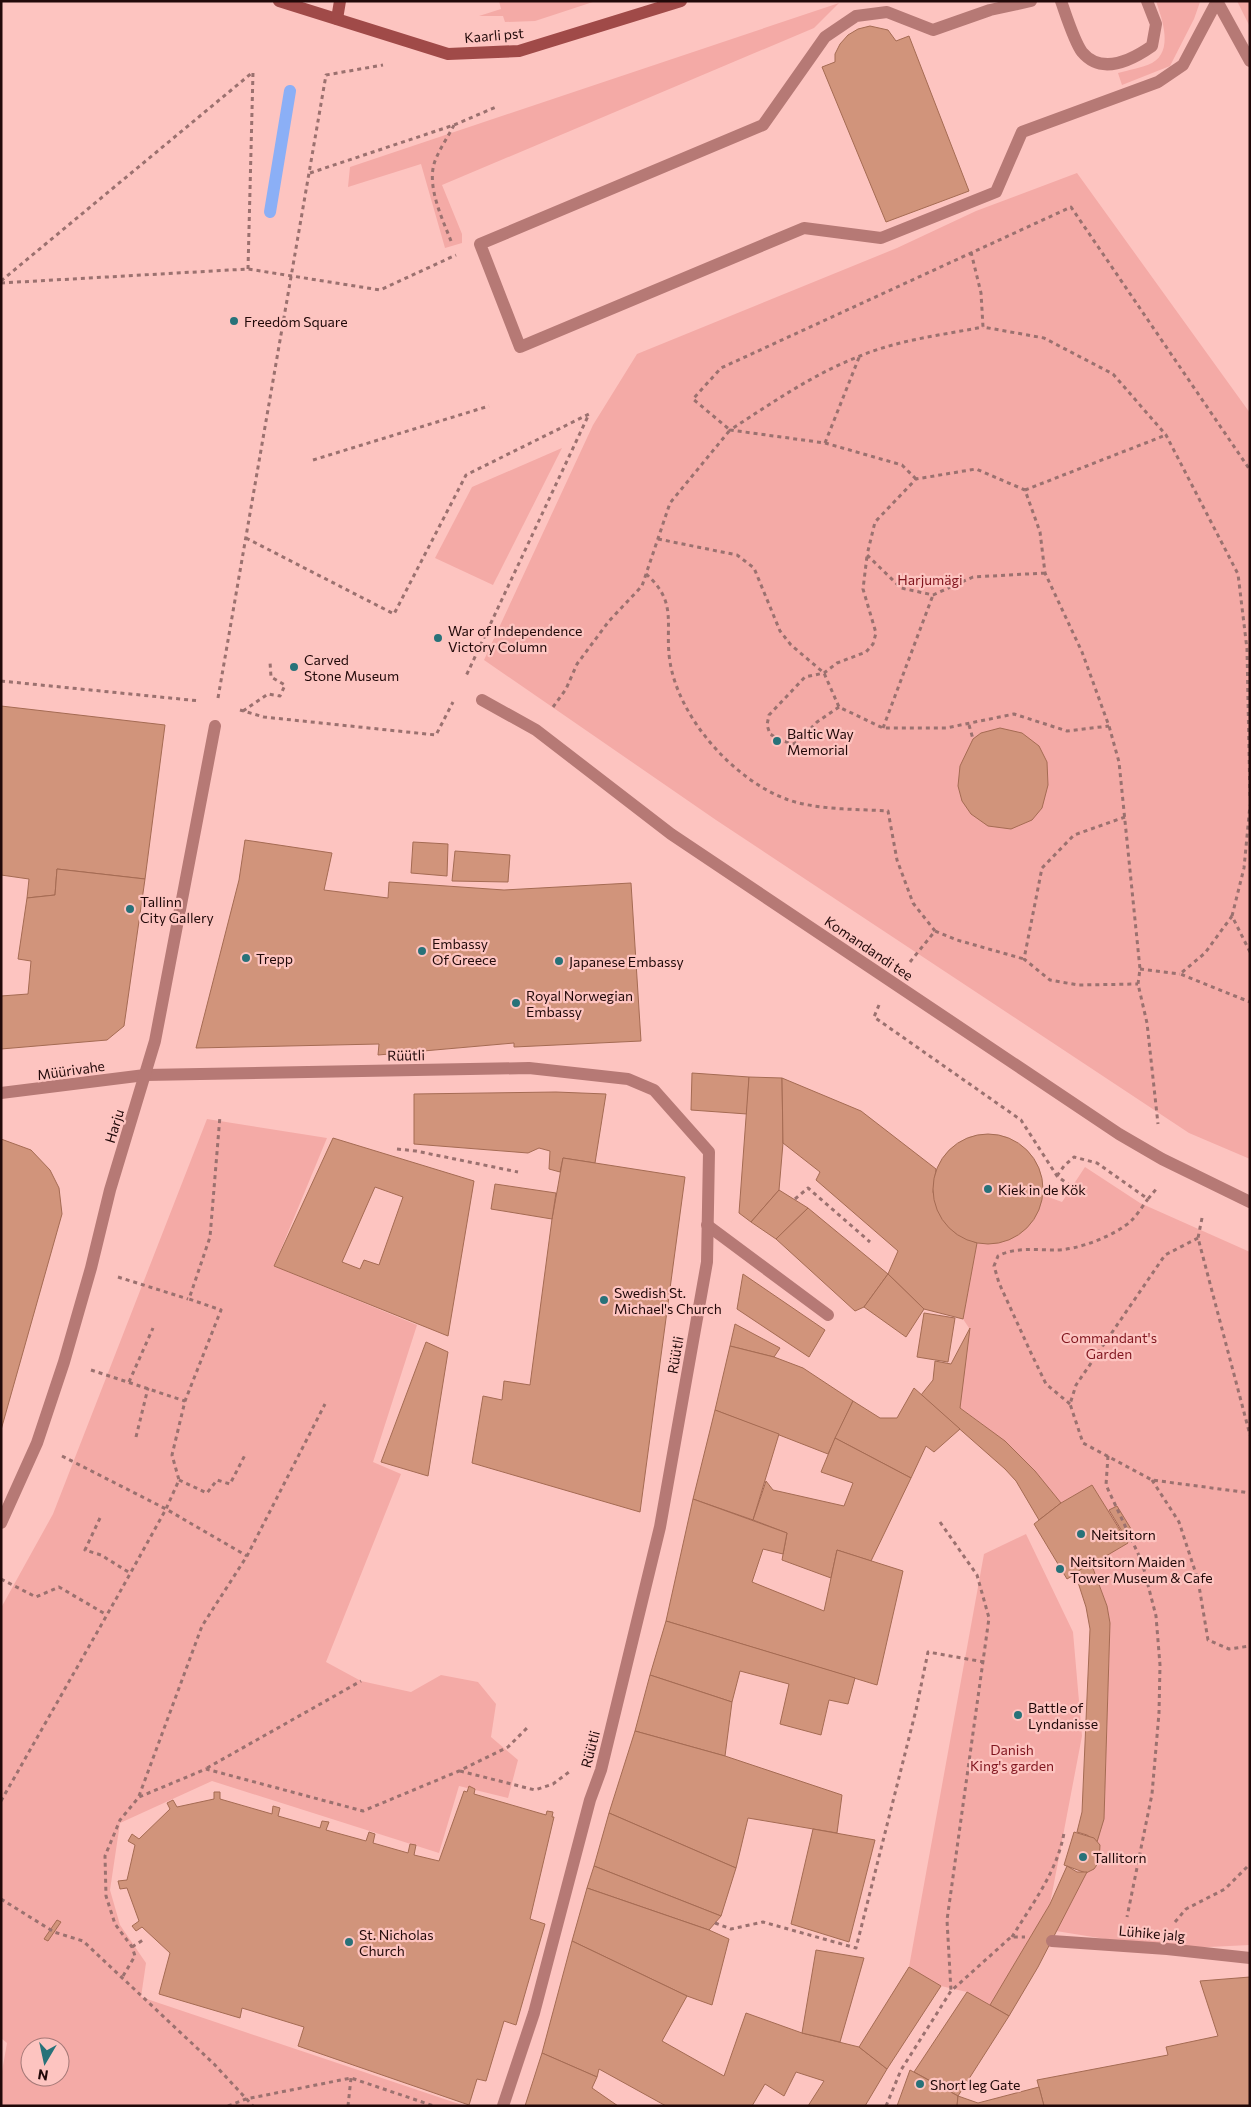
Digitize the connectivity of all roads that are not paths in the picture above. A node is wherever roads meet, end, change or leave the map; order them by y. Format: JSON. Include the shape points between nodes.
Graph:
{"nodes":[{"id":1,"x":279,"y":1,"type":"edge"},
{"id":2,"x":340,"y":1,"type":"edge"},
{"id":3,"x":681,"y":1,"type":"edge"},
{"id":4,"x":1031,"y":1,"type":"edge"},
{"id":5,"x":1061,"y":1,"type":"edge"},
{"id":6,"x":1147,"y":1,"type":"edge"},
{"id":7,"x":1217,"y":1,"type":"edge"},
{"id":8,"x":337,"y":19,"type":"junction"},
{"id":9,"x":1250,"y":61,"type":"edge"},
{"id":10,"x":482,"y":700,"type":"dead end"},
{"id":11,"x":215,"y":726,"type":"dead end"},
{"id":12,"x":145,"y":1075,"type":"junction"},
{"id":13,"x":1,"y":1093,"type":"edge"},
{"id":14,"x":1250,"y":1202,"type":"edge"},
{"id":15,"x":707,"y":1225,"type":"junction"},
{"id":16,"x":828,"y":1315,"type":"dead end"},
{"id":17,"x":1,"y":1523,"type":"edge"},
{"id":18,"x":1052,"y":1941,"type":"dead end"},
{"id":19,"x":1250,"y":1958,"type":"edge"},
{"id":20,"x":503,"y":2106,"type":"edge"}],
"edges":[{"from":1,"to":8,"type":"main road","name":"Kaarli pst"},
{"from":2,"to":8,"type":"main road"},
{"from":3,"to":8,"type":"main road","name":"Kaarli pst","via":[[519,51],[448,54]]},
{"from":4,"to":7,"type":"street","via":[[990,10],[933,30],[888,12],[856,16],[825,37],[763,125],[480,244],[520,347],[804,228],[881,238],[996,192],[1022,132],[1158,82],[1183,65]]},
{"from":5,"to":6,"type":"street","via":[[1082,51],[1096,63],[1117,65],[1152,46],[1156,24]]},
{"from":7,"to":9,"type":"street"},
{"from":10,"to":14,"type":"street","name":"Komandandi tee","via":[[536,730],[672,834],[1119,1134]]},
{"from":11,"to":12,"type":"street","name":"Harju","via":[[155,1041]]},
{"from":12,"to":13,"type":"street","name":"Müürivahe"},
{"from":12,"to":15,"type":"street","name":"Rüütli","via":[[529,1068],[628,1079],[654,1090],[709,1152]]},
{"from":12,"to":17,"type":"street","name":"Harju","via":[[110,1190],[75,1324],[37,1443]]},
{"from":15,"to":16,"type":"street"},
{"from":15,"to":20,"type":"street","name":"Rüütli","via":[[707,1262],[660,1527],[601,1770],[590,1800],[534,2014]]},
{"from":18,"to":19,"type":"street","name":"Lühike jalg"}]}
